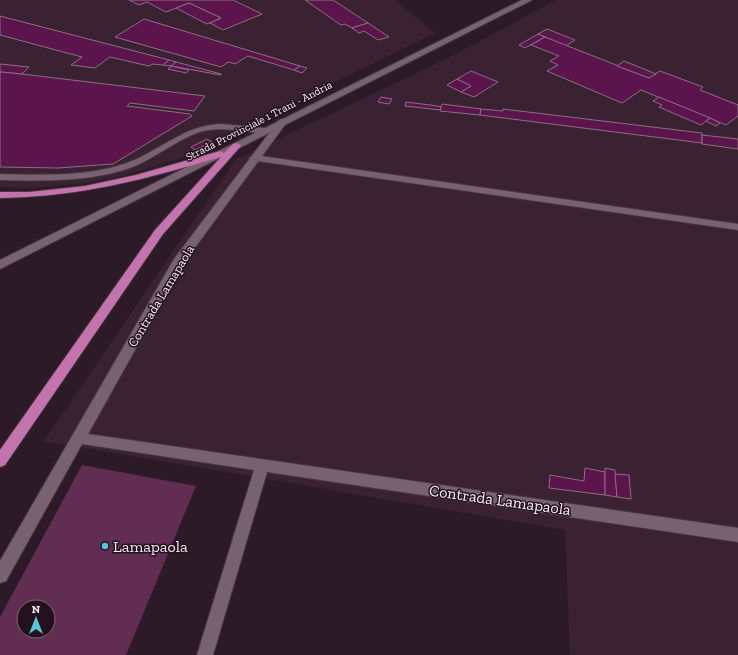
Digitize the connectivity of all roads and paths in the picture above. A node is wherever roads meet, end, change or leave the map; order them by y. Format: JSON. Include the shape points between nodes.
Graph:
{"nodes":[{"id":1,"x":528,"y":0,"type":"edge"},
{"id":2,"x":282,"y":122,"type":"junction"},
{"id":3,"x":264,"y":131,"type":"junction"},
{"id":4,"x":236,"y":146,"type":"junction"},
{"id":5,"x":220,"y":154,"type":"junction"},
{"id":6,"x":254,"y":158,"type":"junction"},
{"id":7,"x":0,"y":177,"type":"edge"},
{"id":8,"x":0,"y":195,"type":"edge"},
{"id":9,"x":738,"y":227,"type":"edge"},
{"id":10,"x":0,"y":264,"type":"edge"},
{"id":11,"x":78,"y":438,"type":"junction"},
{"id":12,"x":0,"y":461,"type":"edge"},
{"id":13,"x":262,"y":466,"type":"junction"},
{"id":14,"x":738,"y":535,"type":"edge"},
{"id":15,"x":0,"y":576,"type":"edge"},
{"id":16,"x":205,"y":655,"type":"edge"}],
"edges":[{"from":1,"to":2,"type":"street","name":"Strada Provinciale 1 Trani - Andria"},
{"from":2,"to":3,"type":"street","name":"Strada Provinciale 1 Trani - Andria"},
{"from":2,"to":6,"type":"street","name":"Contrada Lamapaola"},
{"from":3,"to":4,"type":"street","name":"Strada Provinciale 1 Trani - Andria"},
{"from":3,"to":7,"type":"street","via":[[223,127],[199,130],[122,168],[91,174],[39,178]]},
{"from":4,"to":5,"type":"street","name":"Strada Provinciale 1 Trani - Andria"},
{"from":4,"to":12,"type":"main road","via":[[159,232]]},
{"from":5,"to":8,"type":"main road","via":[[106,186],[60,193]]},
{"from":5,"to":10,"type":"street","name":"Strada Provinciale 1 Trani - Andria"},
{"from":6,"to":9,"type":"street"},
{"from":6,"to":11,"type":"street","name":"Contrada Lamapaola","via":[[178,262]]},
{"from":11,"to":13,"type":"street","name":"Contrada Lamapaola"},
{"from":11,"to":15,"type":"street","name":"Contrada Lamapaola"},
{"from":13,"to":14,"type":"street","name":"Contrada Lamapaola"},
{"from":13,"to":16,"type":"street"}]}
